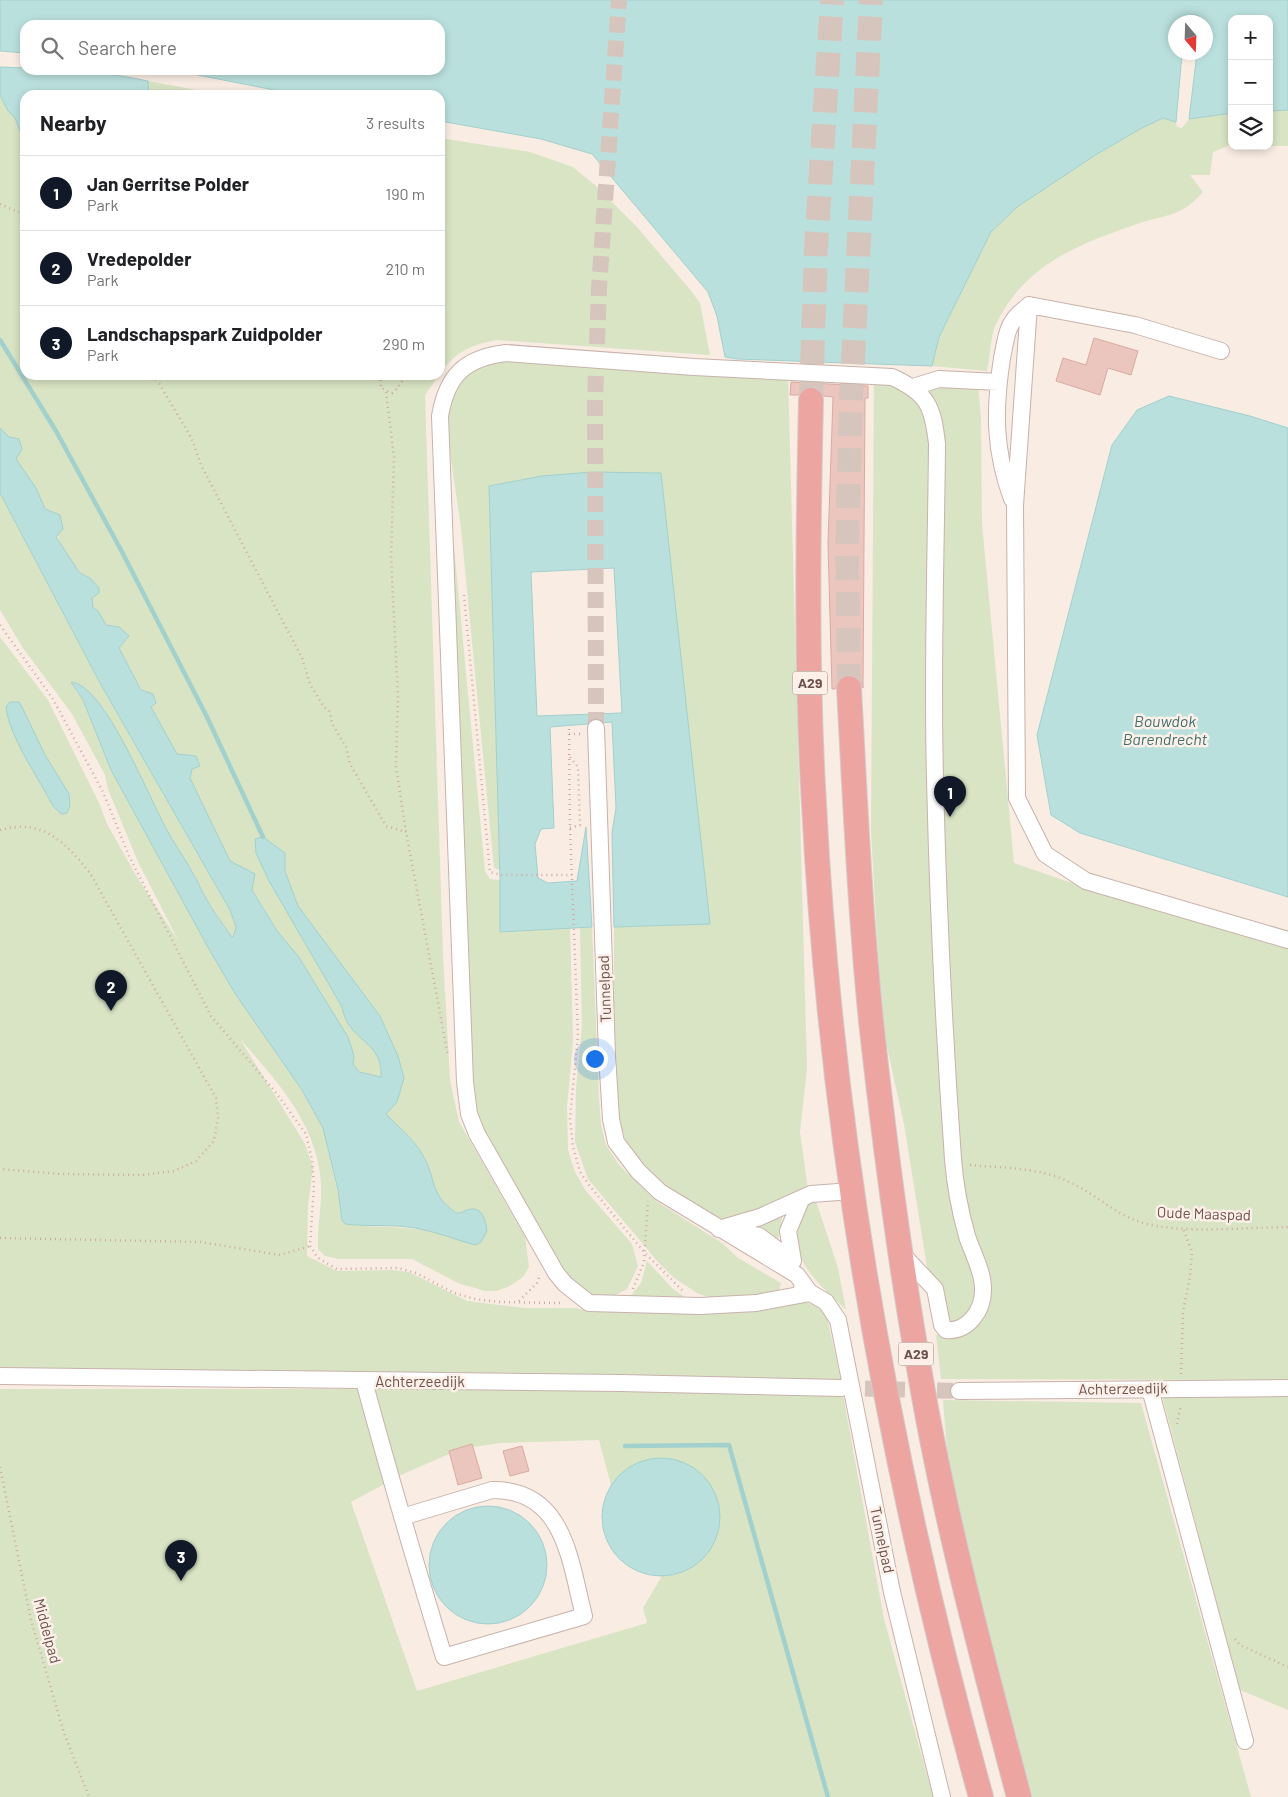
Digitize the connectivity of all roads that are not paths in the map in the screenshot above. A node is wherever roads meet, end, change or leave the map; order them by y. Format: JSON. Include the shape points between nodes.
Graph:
{"nodes":[{"id":1,"x":1030,"y":305,"type":"junction"},
{"id":2,"x":1221,"y":350,"type":"dead end"},
{"id":3,"x":998,"y":382,"type":"junction"},
{"id":4,"x":913,"y":386,"type":"junction"},
{"id":5,"x":811,"y":400,"type":"tunnel mouth"},
{"id":6,"x":1014,"y":505,"type":"junction"},
{"id":7,"x":849,"y":688,"type":"tunnel mouth"},
{"id":8,"x":596,"y":728,"type":"tunnel mouth"},
{"id":9,"x":1288,"y":940,"type":"edge"},
{"id":10,"x":852,"y":1191,"type":"junction"},
{"id":11,"x":800,"y":1200,"type":"junction"},
{"id":12,"x":720,"y":1229,"type":"junction"},
{"id":13,"x":901,"y":1254,"type":"junction"},
{"id":14,"x":795,"y":1268,"type":"junction"},
{"id":15,"x":810,"y":1293,"type":"junction"},
{"id":16,"x":0,"y":1376,"type":"edge"},
{"id":17,"x":364,"y":1382,"type":"junction"},
{"id":18,"x":841,"y":1388,"type":"tunnel mouth"},
{"id":19,"x":1288,"y":1388,"type":"edge"},
{"id":20,"x":1150,"y":1389,"type":"junction"},
{"id":21,"x":959,"y":1391,"type":"tunnel mouth"},
{"id":22,"x":402,"y":1517,"type":"junction"},
{"id":23,"x":1245,"y":1741,"type":"dead end"},
{"id":24,"x":942,"y":1797,"type":"edge"},
{"id":25,"x":981,"y":1797,"type":"edge"},
{"id":26,"x":1019,"y":1797,"type":"edge"}],
"edges":[{"from":1,"to":2,"type":"street","via":[[1135,325]]},
{"from":1,"to":3,"type":"street","via":[[1014,318],[1007,334]]},
{"from":1,"to":6,"type":"street"},
{"from":3,"to":4,"type":"street","via":[[940,379]]},
{"from":3,"to":6,"type":"street","via":[[997,436],[1002,470]]},
{"from":4,"to":13,"type":"street","via":[[926,401],[934,420],[937,444],[934,778],[953,1163],[960,1206],[984,1287],[982,1303],[975,1316],[965,1326],[954,1331],[946,1330],[942,1325],[935,1289]]},
{"from":4,"to":15,"type":"street","via":[[892,377],[704,368],[506,353],[491,355],[460,370],[444,395],[440,416],[465,1082],[469,1114],[477,1134],[565,1284],[589,1303],[700,1306],[756,1303]]},
{"from":5,"to":10,"type":"highway","number":"A29","via":[[809,650],[814,804],[829,1003]]},
{"from":6,"to":9,"type":"street","via":[[1017,798],[1045,854],[1086,881]]},
{"from":7,"to":13,"type":"highway","number":"A29","via":[[871,1019]]},
{"from":8,"to":12,"type":"street","name":"Tunnelpad","via":[[611,1119],[616,1142],[650,1184]]},
{"from":10,"to":11,"type":"street","via":[[811,1194]]},
{"from":10,"to":25,"type":"highway","number":"A29","via":[[902,1471],[930,1602]]},
{"from":11,"to":12,"type":"street"},
{"from":11,"to":14,"type":"street","via":[[788,1230]]},
{"from":12,"to":14,"type":"street","name":"Tunnelpad"},
{"from":12,"to":15,"type":"street","name":"Tunnelpad","via":[[746,1254]]},
{"from":13,"to":26,"type":"highway","number":"A29","via":[[919,1372],[952,1531]]},
{"from":14,"to":15,"type":"street","name":"Tunnelpad"},
{"from":15,"to":24,"type":"street","name":"Tunnelpad","via":[[826,1302],[838,1320],[892,1592]]},
{"from":16,"to":17,"type":"street","name":"Achterzeedijk"},
{"from":17,"to":18,"type":"street","name":"Achterzeedijk"},
{"from":17,"to":22,"type":"street"},
{"from":19,"to":20,"type":"street","name":"Achterzeedijk"},
{"from":20,"to":21,"type":"street","name":"Achterzeedijk"},
{"from":20,"to":23,"type":"street"},
{"from":22,"to":22,"type":"street","via":[[444,1657],[584,1616],[560,1532],[552,1517],[534,1501],[505,1490],[492,1490]]}]}
